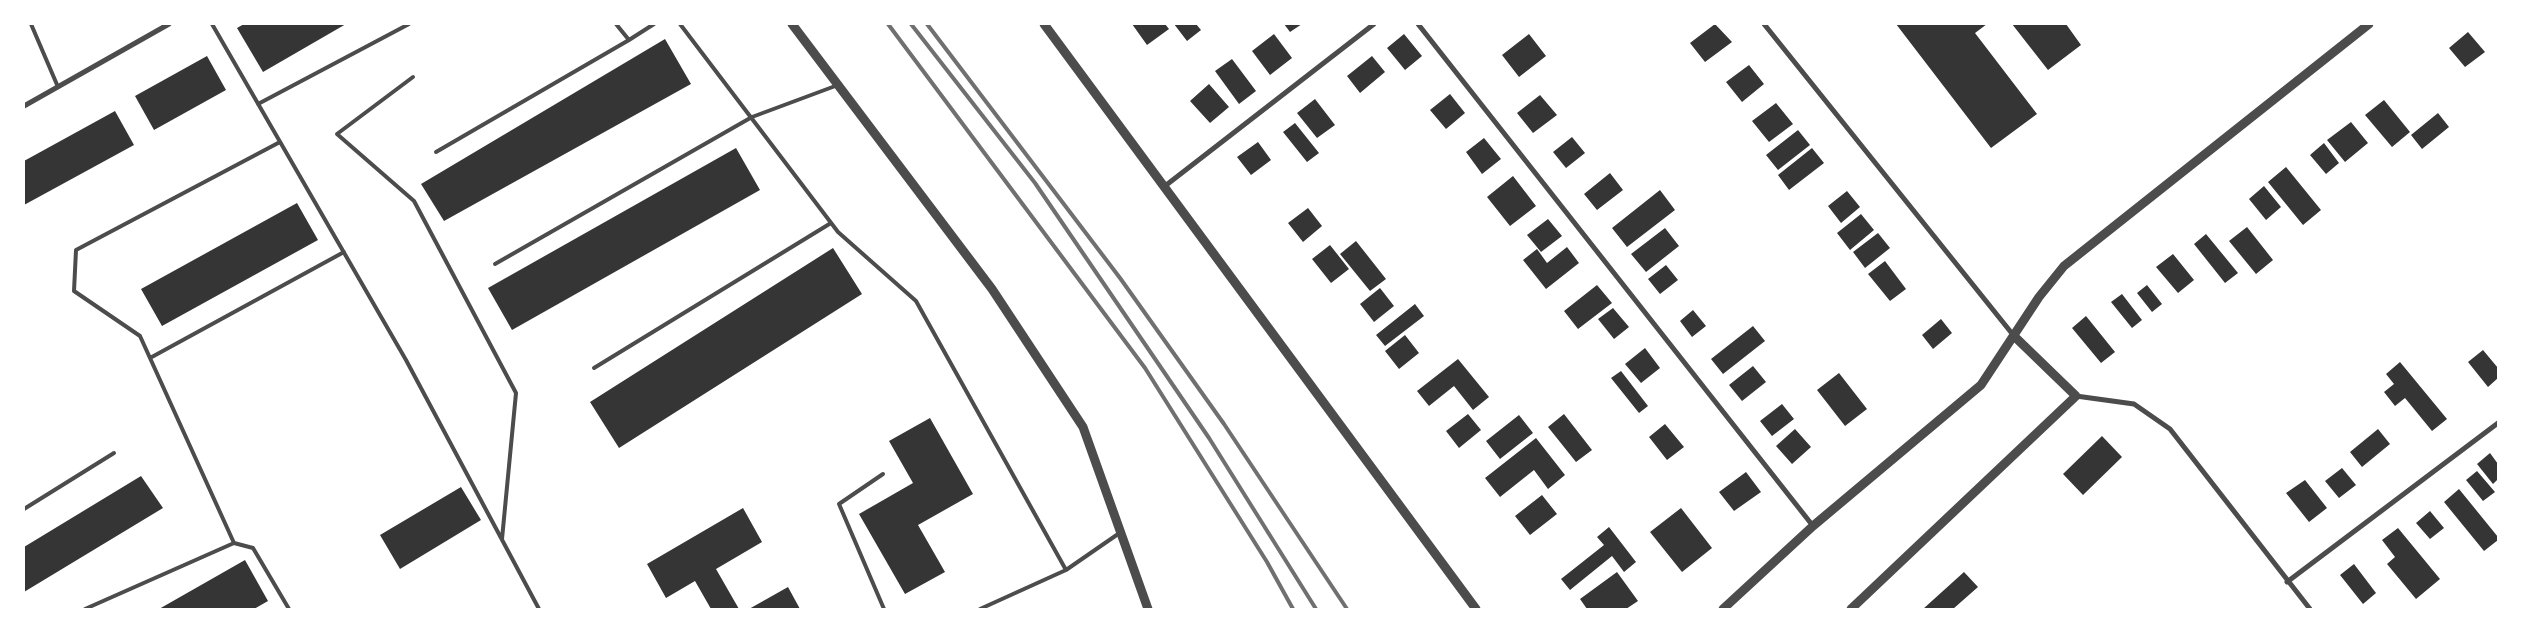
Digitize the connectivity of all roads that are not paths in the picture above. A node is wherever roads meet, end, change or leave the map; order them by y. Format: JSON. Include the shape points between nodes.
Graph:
{"nodes":[{"id":1,"x":31,"y":24,"type":"edge"},
{"id":2,"x":169,"y":24,"type":"edge"},
{"id":3,"x":212,"y":24,"type":"edge"},
{"id":4,"x":409,"y":24,"type":"edge"},
{"id":5,"x":616,"y":24,"type":"edge"},
{"id":6,"x":654,"y":24,"type":"edge"},
{"id":7,"x":680,"y":24,"type":"edge"},
{"id":8,"x":792,"y":24,"type":"edge"},
{"id":9,"x":1044,"y":24,"type":"edge"},
{"id":10,"x":1374,"y":24,"type":"edge"},
{"id":11,"x":1418,"y":24,"type":"edge"},
{"id":12,"x":1764,"y":24,"type":"edge"},
{"id":13,"x":2370,"y":24,"type":"edge"},
{"id":14,"x":629,"y":40,"type":"junction"},
{"id":15,"x":414,"y":77,"type":"dead end"},
{"id":16,"x":838,"y":85,"type":"junction"},
{"id":17,"x":58,"y":87,"type":"junction"},
{"id":18,"x":258,"y":104,"type":"junction"},
{"id":19,"x":24,"y":106,"type":"edge"},
{"id":20,"x":752,"y":117,"type":"junction"},
{"id":21,"x":280,"y":142,"type":"junction"},
{"id":22,"x":436,"y":152,"type":"dead end"},
{"id":23,"x":1164,"y":186,"type":"junction"},
{"id":24,"x":831,"y":223,"type":"junction"},
{"id":25,"x":344,"y":252,"type":"junction"},
{"id":26,"x":494,"y":264,"type":"dead end"},
{"id":27,"x":2014,"y":336,"type":"junction"},
{"id":28,"x":150,"y":358,"type":"junction"},
{"id":29,"x":594,"y":368,"type":"dead end"},
{"id":30,"x":2076,"y":396,"type":"junction"},
{"id":31,"x":2498,"y":423,"type":"edge"},
{"id":32,"x":114,"y":453,"type":"dead end"},
{"id":33,"x":883,"y":474,"type":"dead end"},
{"id":34,"x":24,"y":509,"type":"edge"},
{"id":35,"x":1814,"y":526,"type":"junction"},
{"id":36,"x":1121,"y":532,"type":"junction"},
{"id":37,"x":502,"y":539,"type":"junction"},
{"id":38,"x":234,"y":543,"type":"junction"},
{"id":39,"x":1066,"y":570,"type":"junction"},
{"id":40,"x":2287,"y":582,"type":"junction"},
{"id":41,"x":85,"y":609,"type":"edge"},
{"id":42,"x":289,"y":609,"type":"edge"},
{"id":43,"x":539,"y":609,"type":"edge"},
{"id":44,"x":884,"y":609,"type":"edge"},
{"id":45,"x":980,"y":609,"type":"edge"},
{"id":46,"x":1148,"y":609,"type":"edge"},
{"id":47,"x":1476,"y":609,"type":"edge"},
{"id":48,"x":1723,"y":609,"type":"edge"},
{"id":49,"x":1851,"y":609,"type":"edge"},
{"id":50,"x":2310,"y":609,"type":"edge"}],
"edges":[{"from":1,"to":17,"type":"lane"},
{"from":2,"to":17,"type":"street"},
{"from":3,"to":18,"type":"lane"},
{"from":4,"to":18,"type":"lane"},
{"from":5,"to":14,"type":"lane"},
{"from":6,"to":14,"type":"lane"},
{"from":7,"to":20,"type":"lane"},
{"from":8,"to":16,"type":"street"},
{"from":9,"to":23,"type":"street"},
{"from":10,"to":23,"type":"street"},
{"from":11,"to":35,"type":"street"},
{"from":12,"to":27,"type":"street"},
{"from":13,"to":27,"type":"street","via":[[2064,266]]},
{"from":14,"to":22,"type":"lane"},
{"from":15,"to":37,"type":"lane","via":[[337,134],[414,201],[516,393]]},
{"from":16,"to":20,"type":"lane"},
{"from":16,"to":36,"type":"street","via":[[992,289],[1083,427]]},
{"from":17,"to":19,"type":"street"},
{"from":18,"to":21,"type":"lane"},
{"from":20,"to":24,"type":"lane"},
{"from":20,"to":26,"type":"lane"},
{"from":21,"to":25,"type":"lane"},
{"from":21,"to":28,"type":"lane","via":[[76,250],[74,291],[140,336]]},
{"from":23,"to":47,"type":"street"},
{"from":24,"to":29,"type":"lane"},
{"from":24,"to":39,"type":"lane","via":[[916,301]]},
{"from":25,"to":28,"type":"lane"},
{"from":25,"to":37,"type":"lane"},
{"from":27,"to":30,"type":"street"},
{"from":27,"to":35,"type":"street","via":[[1981,385]]},
{"from":28,"to":38,"type":"lane"},
{"from":30,"to":40,"type":"street","via":[[2134,404],[2170,429]]},
{"from":30,"to":49,"type":"street"},
{"from":31,"to":40,"type":"street"},
{"from":32,"to":34,"type":"lane"},
{"from":33,"to":44,"type":"lane","via":[[839,504]]},
{"from":35,"to":48,"type":"street"},
{"from":36,"to":39,"type":"lane"},
{"from":36,"to":46,"type":"street"},
{"from":37,"to":43,"type":"lane"},
{"from":38,"to":41,"type":"lane"},
{"from":38,"to":42,"type":"lane","via":[[253,548]]},
{"from":39,"to":45,"type":"lane"},
{"from":40,"to":50,"type":"street"}]}
